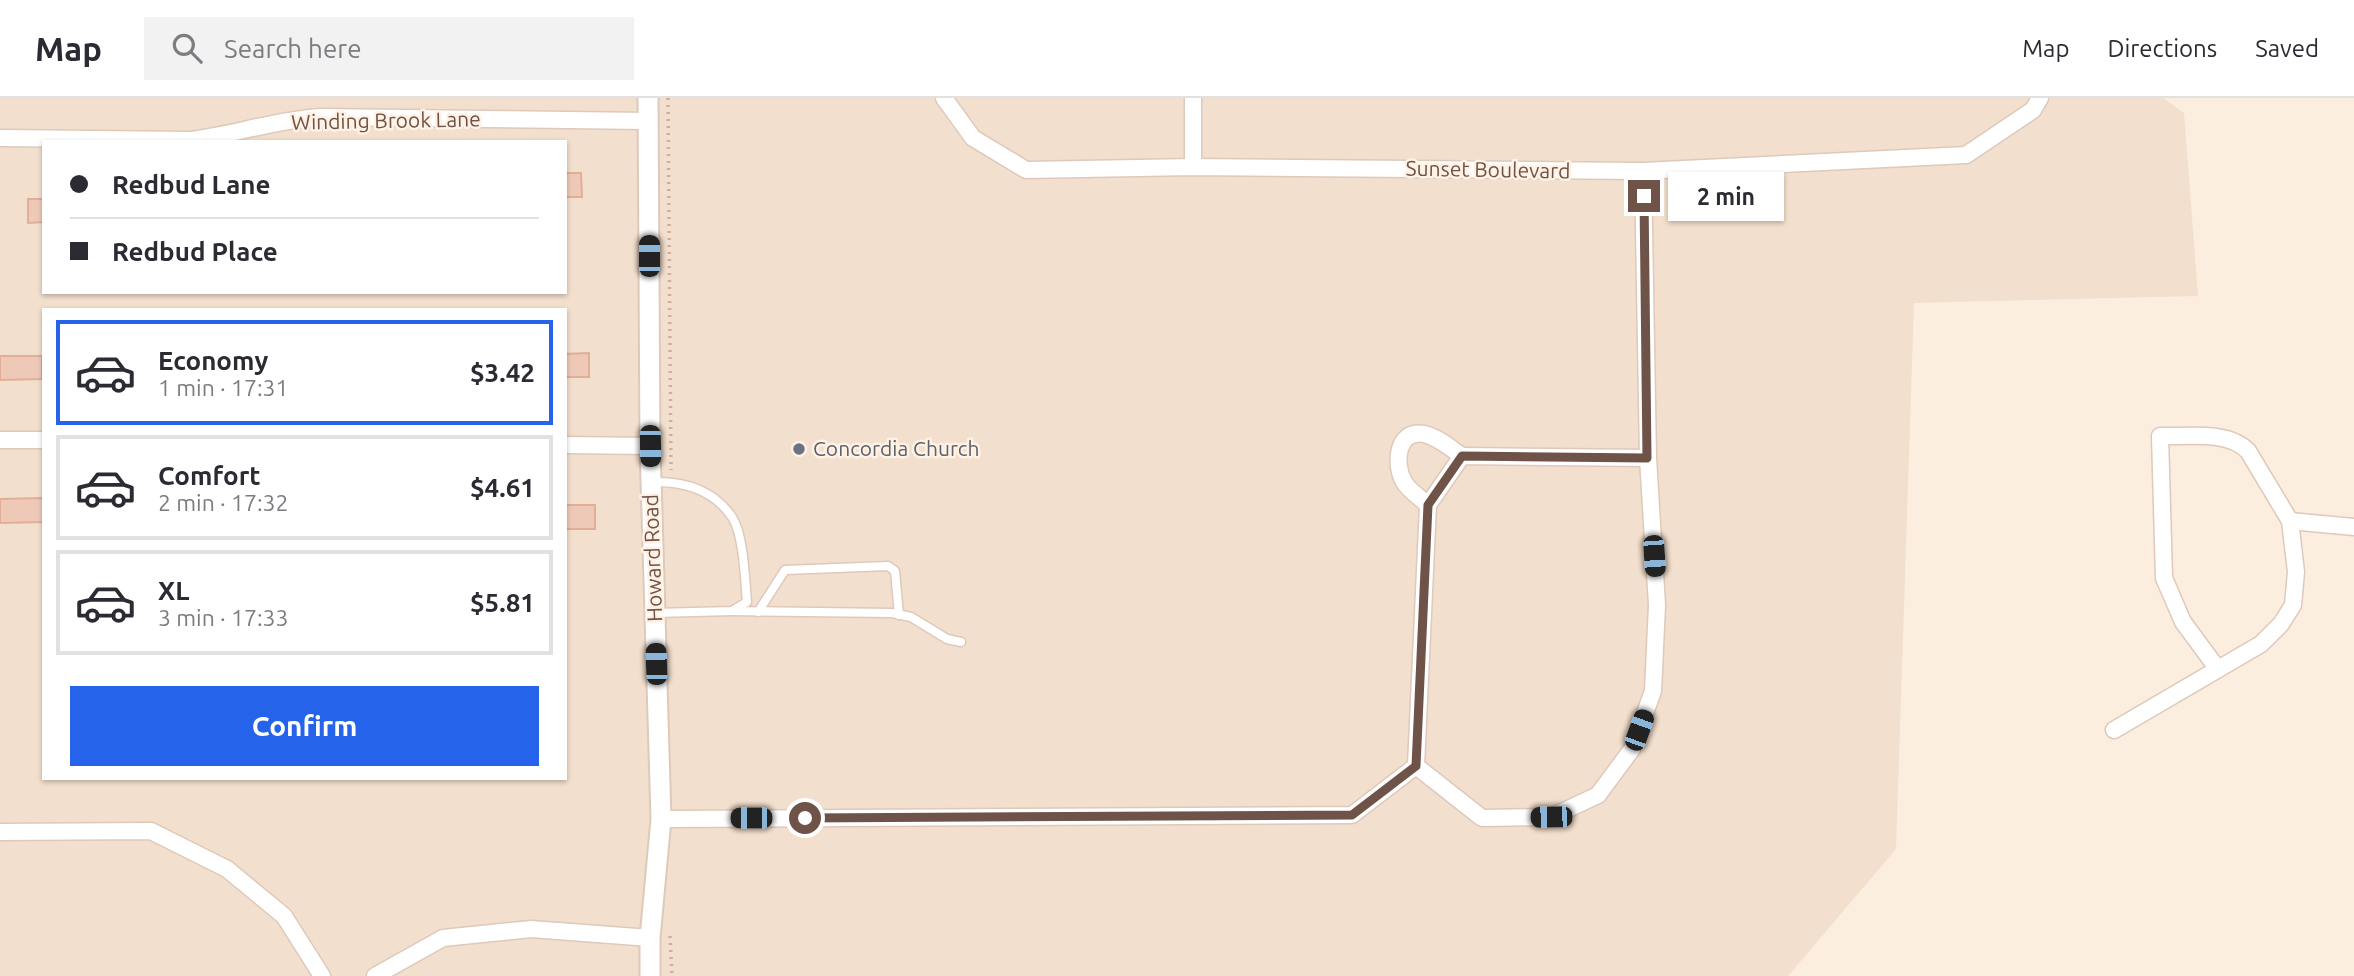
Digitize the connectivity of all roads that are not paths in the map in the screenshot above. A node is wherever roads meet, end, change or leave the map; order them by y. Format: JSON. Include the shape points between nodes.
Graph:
{"nodes":[{"id":1,"x":648,"y":98,"type":"edge"},
{"id":2,"x":944,"y":98,"type":"edge"},
{"id":3,"x":1193,"y":98,"type":"edge"},
{"id":4,"x":2040,"y":98,"type":"edge"},
{"id":5,"x":648,"y":121,"type":"junction"},
{"id":6,"x":0,"y":138,"type":"edge"},
{"id":7,"x":1193,"y":167,"type":"junction"},
{"id":8,"x":1643,"y":171,"type":"junction"},
{"id":9,"x":0,"y":440,"type":"edge"},
{"id":10,"x":42,"y":440,"type":"edge"},
{"id":11,"x":567,"y":445,"type":"edge"},
{"id":12,"x":650,"y":446,"type":"junction"},
{"id":13,"x":1462,"y":456,"type":"junction"},
{"id":14,"x":1647,"y":458,"type":"junction"},
{"id":15,"x":651,"y":482,"type":"junction"},
{"id":16,"x":1428,"y":505,"type":"junction"},
{"id":17,"x":2290,"y":522,"type":"junction"},
{"id":18,"x":2354,"y":527,"type":"edge"},
{"id":19,"x":732,"y":611,"type":"junction"},
{"id":20,"x":758,"y":612,"type":"junction"},
{"id":21,"x":655,"y":613,"type":"junction"},
{"id":22,"x":900,"y":615,"type":"junction"},
{"id":23,"x":961,"y":642,"type":"dead end"},
{"id":24,"x":2217,"y":668,"type":"junction"},
{"id":25,"x":2114,"y":730,"type":"dead end"},
{"id":26,"x":1416,"y":766,"type":"junction"},
{"id":27,"x":661,"y":819,"type":"junction"},
{"id":28,"x":0,"y":832,"type":"edge"},
{"id":29,"x":650,"y":938,"type":"junction"},
{"id":30,"x":322,"y":976,"type":"edge"},
{"id":31,"x":375,"y":976,"type":"edge"},
{"id":32,"x":650,"y":976,"type":"edge"}],
"edges":[{"from":1,"to":5,"type":"street","name":"Howard Road"},
{"from":2,"to":7,"type":"street","name":"Sunset Boulevard","via":[[973,138],[1026,170]]},
{"from":3,"to":7,"type":"street"},
{"from":4,"to":8,"type":"street","name":"Sunset Boulevard","via":[[2033,110],[1966,155]]},
{"from":5,"to":6,"type":"street","name":"Winding Brook Lane","via":[[320,117],[191,140]]},
{"from":5,"to":12,"type":"street","name":"Howard Road"},
{"from":7,"to":8,"type":"street","name":"Sunset Boulevard"},
{"from":8,"to":14,"type":"street"},
{"from":9,"to":10,"type":"street"},
{"from":11,"to":12,"type":"street"},
{"from":12,"to":15,"type":"street","name":"Howard Road"},
{"from":13,"to":14,"type":"street"},
{"from":13,"to":16,"type":"street"},
{"from":13,"to":16,"type":"street","via":[[1422,434],[1411,435],[1400,446],[1397,459],[1404,484]]},
{"from":14,"to":26,"type":"street","via":[[1657,605],[1653,691],[1632,749],[1598,795],[1551,817],[1482,818]]},
{"from":15,"to":19,"type":"lane","via":[[689,484],[733,518],[742,547],[747,602]]},
{"from":15,"to":21,"type":"street","name":"Howard Road"},
{"from":16,"to":26,"type":"street"},
{"from":17,"to":18,"type":"street"},
{"from":17,"to":24,"type":"street","via":[[2297,572],[2293,605],[2261,644]]},
{"from":17,"to":24,"type":"street","via":[[2240,443],[2229,438],[2160,436],[2164,578],[2183,622]]},
{"from":19,"to":20,"type":"lane"},
{"from":19,"to":21,"type":"lane"},
{"from":20,"to":22,"type":"lane"},
{"from":20,"to":22,"type":"lane","via":[[785,570],[888,566],[895,571]]},
{"from":21,"to":27,"type":"street","name":"Howard Road"},
{"from":22,"to":23,"type":"lane"},
{"from":24,"to":25,"type":"street"},
{"from":26,"to":27,"type":"street","via":[[1352,815]]},
{"from":27,"to":29,"type":"street","name":"Howard Road"},
{"from":28,"to":30,"type":"street","via":[[151,831],[227,869],[284,916]]},
{"from":29,"to":31,"type":"street","via":[[531,929],[443,938]]},
{"from":29,"to":32,"type":"street","name":"Howard Road"}]}
